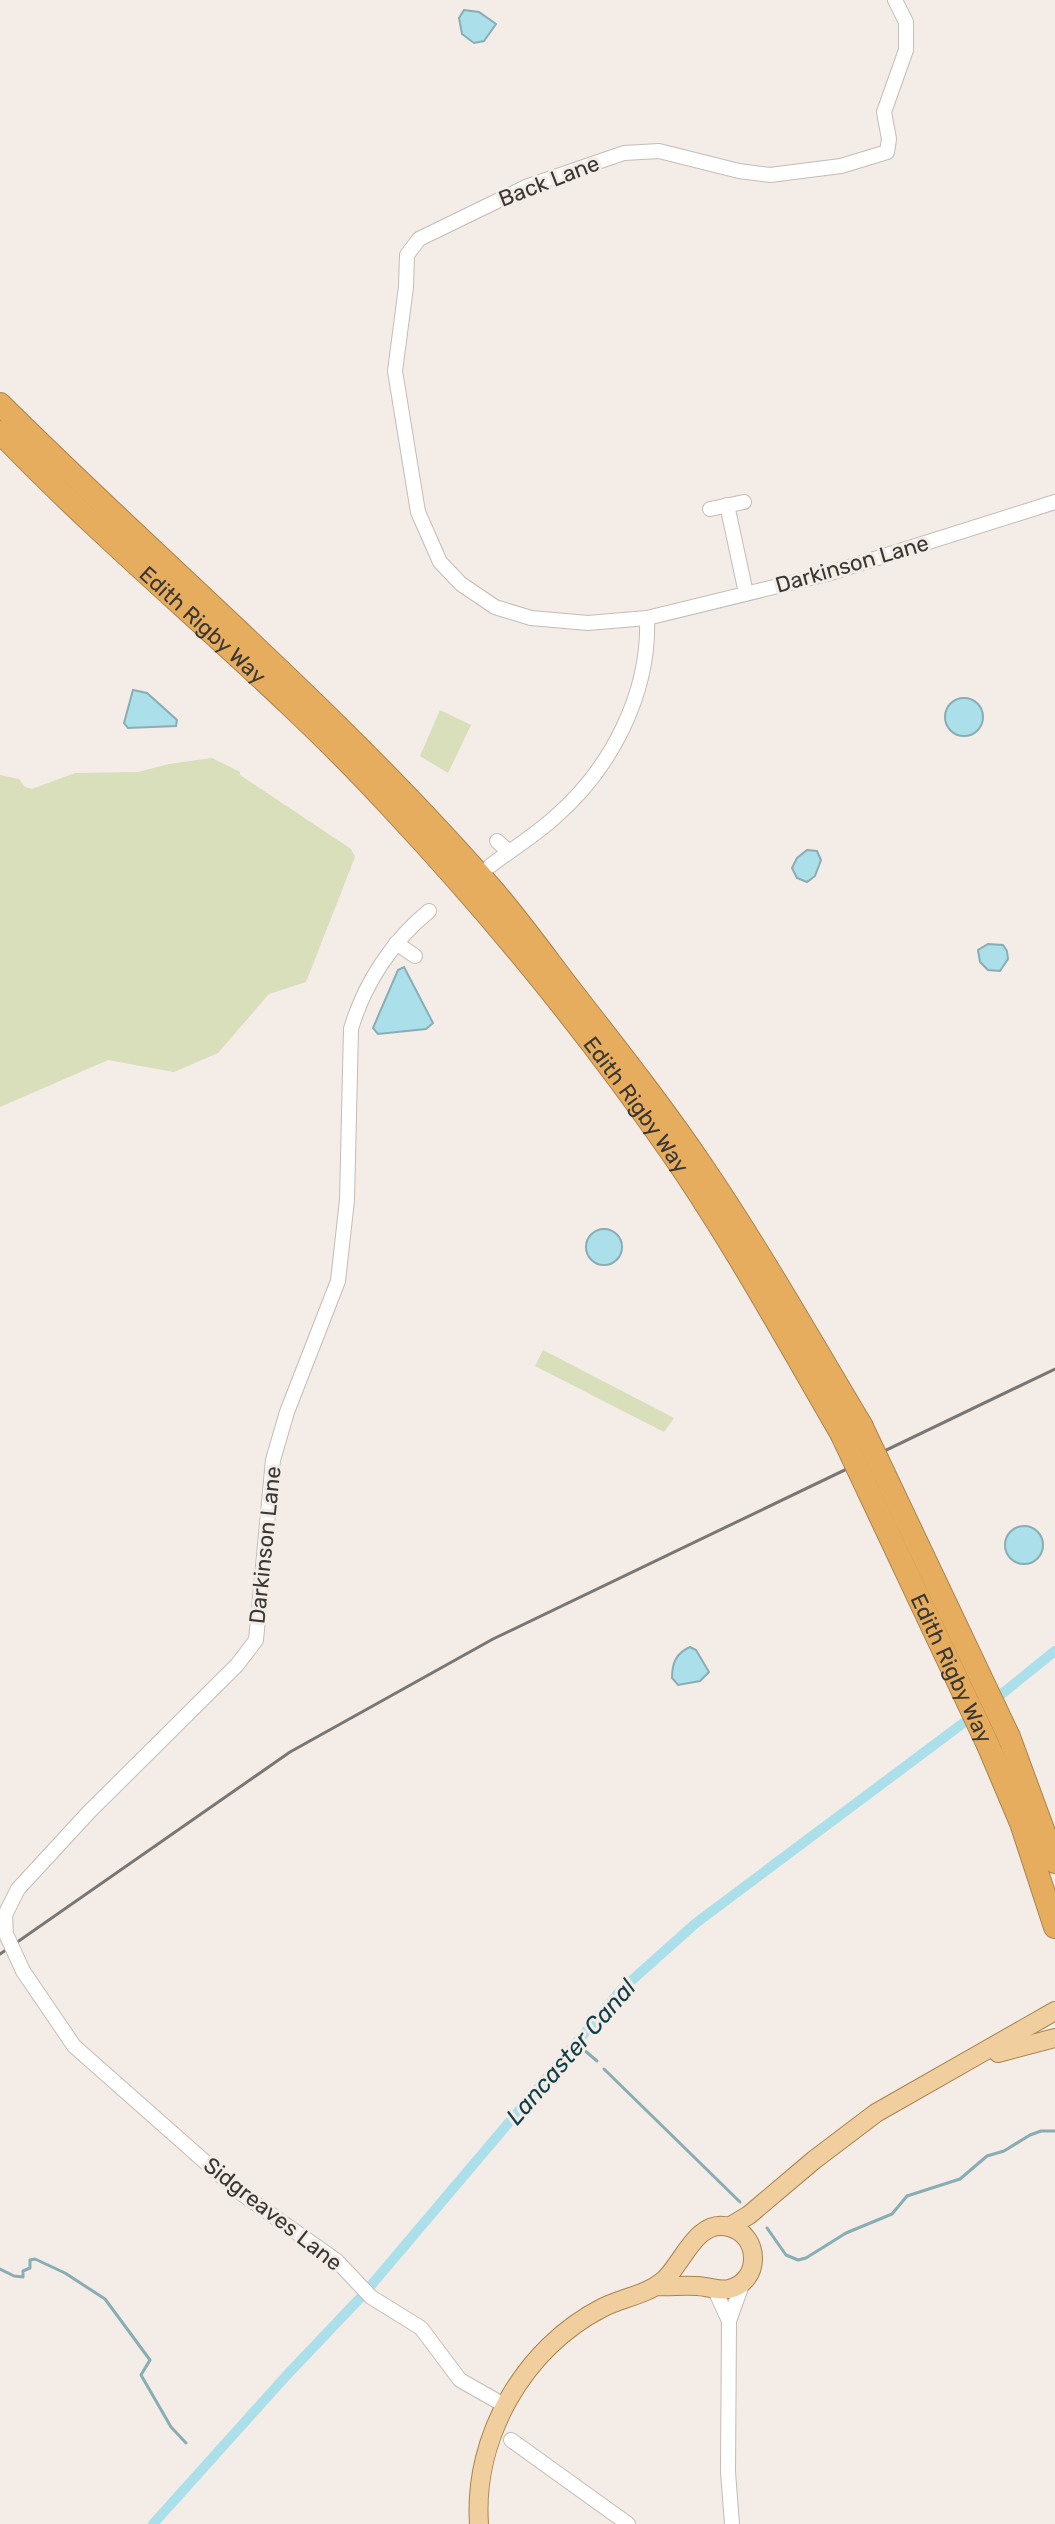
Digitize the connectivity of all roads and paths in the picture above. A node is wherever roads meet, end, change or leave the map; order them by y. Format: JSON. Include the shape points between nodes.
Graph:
{"nodes":[{"id":1,"x":895,"y":0,"type":"edge"},
{"id":2,"x":0,"y":404,"type":"edge"},
{"id":3,"x":0,"y":432,"type":"edge"},
{"id":4,"x":52,"y":469,"type":"junction"},
{"id":5,"x":744,"y":502,"type":"dead end"},
{"id":6,"x":1055,"y":502,"type":"edge"},
{"id":7,"x":727,"y":505,"type":"junction"},
{"id":8,"x":710,"y":509,"type":"dead end"},
{"id":9,"x":461,"y":584,"type":"joint"},
{"id":10,"x":746,"y":593,"type":"junction"},
{"id":11,"x":647,"y":618,"type":"junction"},
{"id":12,"x":497,"y":841,"type":"dead end"},
{"id":13,"x":509,"y":852,"type":"junction"},
{"id":14,"x":490,"y":866,"type":"dead end"},
{"id":15,"x":429,"y":911,"type":"dead end"},
{"id":16,"x":396,"y":943,"type":"junction"},
{"id":17,"x":415,"y":956,"type":"dead end"},
{"id":18,"x":851,"y":1429,"type":"junction"},
{"id":19,"x":1055,"y":1862,"type":"edge"},
{"id":20,"x":1055,"y":1927,"type":"edge"},
{"id":21,"x":23,"y":1971,"type":"joint"},
{"id":22,"x":1055,"y":2011,"type":"edge"},
{"id":23,"x":1055,"y":2038,"type":"edge"},
{"id":24,"x":969,"y":2061,"type":"junction"},
{"id":25,"x":774,"y":2195,"type":"junction"},
{"id":26,"x":729,"y":2227,"type":"junction"},
{"id":27,"x":751,"y":2246,"type":"junction"},
{"id":28,"x":690,"y":2248,"type":"junction"},
{"id":29,"x":743,"y":2282,"type":"junction"},
{"id":30,"x":656,"y":2286,"type":"junction"},
{"id":31,"x":711,"y":2288,"type":"junction"},
{"id":32,"x":729,"y":2321,"type":"junction"},
{"id":33,"x":504,"y":2405,"type":"junction"},
{"id":34,"x":511,"y":2440,"type":"dead end"},
{"id":35,"x":479,"y":2524,"type":"edge"},
{"id":36,"x":628,"y":2524,"type":"edge"},
{"id":37,"x":732,"y":2524,"type":"edge"}],
"edges":[{"from":1,"to":9,"type":"street","name":"Back Lane","via":[[906,22],[906,50],[884,112],[887,152],[841,166],[770,175],[659,151],[624,153],[528,186],[419,239],[407,255],[395,371],[418,512],[440,562]]},
{"from":2,"to":4,"type":"highway","name":"Edith Rigby Way"},
{"from":3,"to":4,"type":"highway","name":"Edith Rigby Way"},
{"from":4,"to":18,"type":"highway","name":"Edith Rigby Way","via":[[352,741],[492,889],[702,1165],[775,1281]]},
{"from":5,"to":7,"type":"street"},
{"from":6,"to":10,"type":"street","name":"Darkinson Lane","via":[[827,574]]},
{"from":7,"to":8,"type":"street"},
{"from":7,"to":10,"type":"street"},
{"from":9,"to":11,"type":"street","name":"Darkinson Lane","via":[[495,607],[531,618],[588,623]]},
{"from":10,"to":11,"type":"street","name":"Darkinson Lane"},
{"from":11,"to":13,"type":"street","via":[[645,665],[617,740],[567,806]]},
{"from":12,"to":13,"type":"street"},
{"from":13,"to":14,"type":"street"},
{"from":15,"to":16,"type":"street","name":"Darkinson Lane"},
{"from":16,"to":17,"type":"street"},
{"from":16,"to":21,"type":"street","name":"Darkinson Lane","bridge":true,"via":[[351,1029],[347,1200],[338,1281],[273,1460],[256,1640],[18,1889],[5,1915],[6,1934]]},
{"from":18,"to":19,"type":"highway","name":"Edith Rigby Way","bridge":true,"via":[[1009,1737]]},
{"from":18,"to":20,"type":"highway","name":"Edith Rigby Way","bridge":true,"via":[[1021,1823]]},
{"from":21,"to":33,"type":"street","name":"Sidgreaves Lane","via":[[74,2046],[238,2191],[325,2252],[379,2303],[421,2328],[460,2380]]},
{"from":22,"to":24,"type":"main road"},
{"from":23,"to":24,"type":"main road"},
{"from":24,"to":25,"type":"main road","via":[[876,2113]]},
{"from":25,"to":26,"type":"main road"},
{"from":25,"to":27,"type":"main road"},
{"from":26,"to":27,"type":"main road"},
{"from":26,"to":28,"type":"main road","via":[[703,2232]]},
{"from":27,"to":29,"type":"main road","via":[[753,2265]]},
{"from":28,"to":30,"type":"main road"},
{"from":28,"to":31,"type":"main road","via":[[692,2271]]},
{"from":29,"to":31,"type":"main road","via":[[725,2290]]},
{"from":29,"to":32,"type":"street"},
{"from":30,"to":31,"type":"main road"},
{"from":30,"to":33,"type":"main road","via":[[602,2307],[565,2332],[536,2360]]},
{"from":31,"to":32,"type":"street"},
{"from":32,"to":37,"type":"street"},
{"from":33,"to":35,"type":"main road","via":[[480,2480]]},
{"from":34,"to":36,"type":"street"}]}
